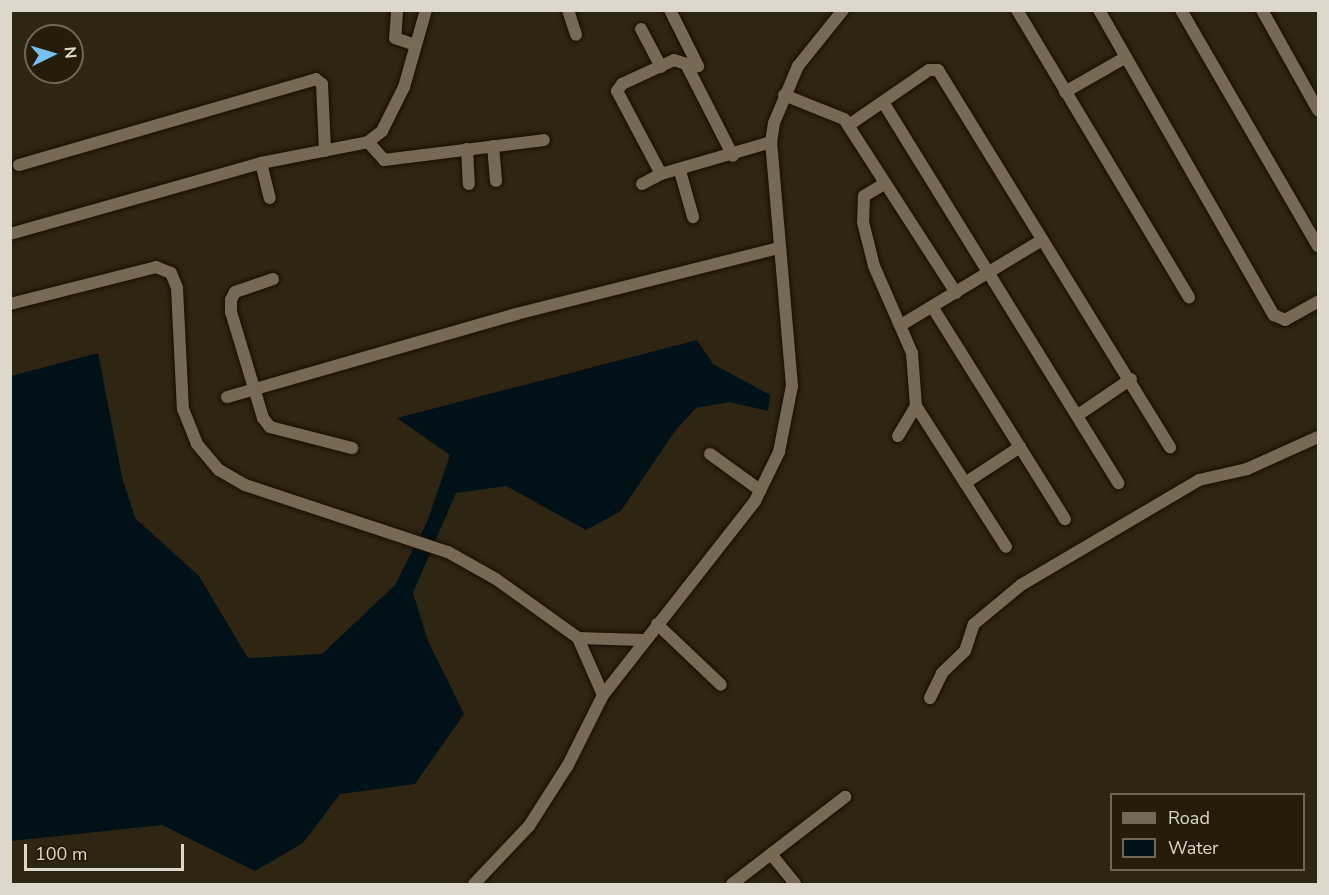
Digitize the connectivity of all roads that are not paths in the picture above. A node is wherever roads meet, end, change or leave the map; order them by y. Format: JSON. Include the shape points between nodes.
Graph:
{"nodes":[{"id":1,"x":426,"y":10,"type":"edge"},
{"id":2,"x":568,"y":10,"type":"edge"},
{"id":3,"x":670,"y":10,"type":"edge"},
{"id":4,"x":843,"y":10,"type":"edge"},
{"id":5,"x":1017,"y":10,"type":"edge"},
{"id":6,"x":1099,"y":10,"type":"edge"},
{"id":7,"x":1181,"y":10,"type":"edge"},
{"id":8,"x":1262,"y":10,"type":"edge"},
{"id":9,"x":397,"y":12,"type":"edge"},
{"id":10,"x":641,"y":29,"type":"dead end"},
{"id":11,"x":576,"y":35,"type":"dead end"},
{"id":12,"x":415,"y":45,"type":"junction"},
{"id":13,"x":1126,"y":57,"type":"junction"},
{"id":14,"x":698,"y":66,"type":"dead end"},
{"id":15,"x":661,"y":67,"type":"junction"},
{"id":16,"x":1065,"y":92,"type":"junction"},
{"id":17,"x":784,"y":95,"type":"junction"},
{"id":18,"x":883,"y":102,"type":"junction"},
{"id":19,"x":1318,"y":110,"type":"edge"},
{"id":20,"x":847,"y":122,"type":"junction"},
{"id":21,"x":544,"y":140,"type":"dead end"},
{"id":22,"x":368,"y":142,"type":"junction"},
{"id":23,"x":771,"y":142,"type":"junction"},
{"id":24,"x":492,"y":146,"type":"junction"},
{"id":25,"x":467,"y":149,"type":"junction"},
{"id":26,"x":325,"y":151,"type":"junction"},
{"id":27,"x":733,"y":156,"type":"junction"},
{"id":28,"x":261,"y":163,"type":"junction"},
{"id":29,"x":19,"y":165,"type":"dead end"},
{"id":30,"x":680,"y":171,"type":"junction"},
{"id":31,"x":661,"y":174,"type":"junction"},
{"id":32,"x":496,"y":181,"type":"dead end"},
{"id":33,"x":469,"y":184,"type":"dead end"},
{"id":34,"x":642,"y":184,"type":"dead end"},
{"id":35,"x":884,"y":184,"type":"junction"},
{"id":36,"x":270,"y":198,"type":"dead end"},
{"id":37,"x":693,"y":217,"type":"dead end"},
{"id":38,"x":10,"y":234,"type":"edge"},
{"id":39,"x":1042,"y":240,"type":"junction"},
{"id":40,"x":1318,"y":246,"type":"edge"},
{"id":41,"x":778,"y":248,"type":"junction"},
{"id":42,"x":989,"y":273,"type":"junction"},
{"id":43,"x":273,"y":279,"type":"dead end"},
{"id":44,"x":956,"y":293,"type":"junction"},
{"id":45,"x":1189,"y":297,"type":"dead end"},
{"id":46,"x":1318,"y":302,"type":"edge"},
{"id":47,"x":10,"y":304,"type":"edge"},
{"id":48,"x":933,"y":308,"type":"junction"},
{"id":49,"x":901,"y":325,"type":"junction"},
{"id":50,"x":1131,"y":380,"type":"junction"},
{"id":51,"x":255,"y":389,"type":"junction"},
{"id":52,"x":227,"y":397,"type":"dead end"},
{"id":53,"x":916,"y":406,"type":"junction"},
{"id":54,"x":1078,"y":415,"type":"junction"},
{"id":55,"x":898,"y":436,"type":"dead end"},
{"id":56,"x":1318,"y":437,"type":"edge"},
{"id":57,"x":1020,"y":447,"type":"junction"},
{"id":58,"x":1170,"y":447,"type":"dead end"},
{"id":59,"x":352,"y":448,"type":"dead end"},
{"id":60,"x":710,"y":454,"type":"dead end"},
{"id":61,"x":965,"y":483,"type":"junction"},
{"id":62,"x":1118,"y":483,"type":"dead end"},
{"id":63,"x":760,"y":490,"type":"junction"},
{"id":64,"x":1065,"y":519,"type":"dead end"},
{"id":65,"x":1006,"y":547,"type":"dead end"},
{"id":66,"x":657,"y":624,"type":"junction"},
{"id":67,"x":578,"y":638,"type":"junction"},
{"id":68,"x":643,"y":640,"type":"junction"},
{"id":69,"x":721,"y":685,"type":"dead end"},
{"id":70,"x":603,"y":695,"type":"junction"},
{"id":71,"x":930,"y":698,"type":"dead end"},
{"id":72,"x":845,"y":797,"type":"dead end"},
{"id":73,"x":771,"y":854,"type":"junction"},
{"id":74,"x":474,"y":885,"type":"edge"},
{"id":75,"x":732,"y":885,"type":"edge"},
{"id":76,"x":795,"y":885,"type":"edge"}],
"edges":[{"from":1,"to":12,"type":"street"},
{"from":2,"to":11,"type":"street"},
{"from":3,"to":14,"type":"street"},
{"from":4,"to":17,"type":"street","via":[[798,66]]},
{"from":5,"to":16,"type":"street"},
{"from":6,"to":13,"type":"street"},
{"from":7,"to":40,"type":"street"},
{"from":8,"to":19,"type":"street"},
{"from":9,"to":12,"type":"street","via":[[395,38]]},
{"from":10,"to":15,"type":"street"},
{"from":12,"to":22,"type":"street","via":[[404,87],[382,131]]},
{"from":13,"to":16,"type":"street"},
{"from":13,"to":46,"type":"street","via":[[1274,315],[1285,320]]},
{"from":15,"to":27,"type":"street","via":[[683,60]]},
{"from":15,"to":31,"type":"street","via":[[622,84],[617,91]]},
{"from":16,"to":45,"type":"street"},
{"from":17,"to":20,"type":"street"},
{"from":17,"to":23,"type":"street"},
{"from":18,"to":20,"type":"street"},
{"from":18,"to":39,"type":"street","via":[[929,70],[938,70]]},
{"from":18,"to":42,"type":"street"},
{"from":20,"to":35,"type":"street"},
{"from":21,"to":24,"type":"street"},
{"from":22,"to":25,"type":"street","via":[[384,160]]},
{"from":22,"to":26,"type":"street"},
{"from":23,"to":27,"type":"street"},
{"from":23,"to":41,"type":"street"},
{"from":24,"to":25,"type":"street"},
{"from":24,"to":32,"type":"street"},
{"from":25,"to":33,"type":"street"},
{"from":26,"to":28,"type":"street"},
{"from":26,"to":29,"type":"street","via":[[322,84],[316,79]]},
{"from":27,"to":30,"type":"street"},
{"from":28,"to":36,"type":"street"},
{"from":28,"to":38,"type":"street"},
{"from":30,"to":31,"type":"street"},
{"from":30,"to":37,"type":"street"},
{"from":31,"to":34,"type":"street"},
{"from":35,"to":44,"type":"street"},
{"from":35,"to":49,"type":"street","via":[[864,196],[863,222],[874,266]]},
{"from":39,"to":42,"type":"street"},
{"from":39,"to":50,"type":"street"},
{"from":41,"to":51,"type":"street","via":[[516,314]]},
{"from":41,"to":63,"type":"street","via":[[792,386],[779,452]]},
{"from":42,"to":44,"type":"street"},
{"from":42,"to":54,"type":"street"},
{"from":43,"to":51,"type":"street","via":[[231,296],[231,312]]},
{"from":44,"to":48,"type":"street"},
{"from":47,"to":67,"type":"street","via":[[156,267],[171,273],[177,288],[183,409],[197,444],[219,470],[245,485],[448,552],[496,579]]},
{"from":48,"to":49,"type":"street"},
{"from":48,"to":57,"type":"street"},
{"from":49,"to":53,"type":"street","via":[[912,353]]},
{"from":50,"to":54,"type":"street"},
{"from":50,"to":58,"type":"street"},
{"from":51,"to":52,"type":"street"},
{"from":51,"to":59,"type":"street","via":[[263,418],[270,427]]},
{"from":53,"to":55,"type":"street"},
{"from":53,"to":61,"type":"street"},
{"from":54,"to":62,"type":"street"},
{"from":56,"to":71,"type":"street","via":[[1237,471],[1199,480],[1021,585],[974,624],[965,651],[942,673]]},
{"from":57,"to":61,"type":"street"},
{"from":57,"to":64,"type":"street"},
{"from":60,"to":63,"type":"street"},
{"from":61,"to":65,"type":"street"},
{"from":63,"to":66,"type":"street","via":[[707,565]]},
{"from":66,"to":68,"type":"street"},
{"from":66,"to":69,"type":"street"},
{"from":67,"to":68,"type":"street"},
{"from":67,"to":70,"type":"street"},
{"from":68,"to":70,"type":"street"},
{"from":70,"to":74,"type":"street","via":[[568,765],[528,826]]},
{"from":72,"to":73,"type":"street"},
{"from":73,"to":75,"type":"street"},
{"from":73,"to":76,"type":"street"}]}
